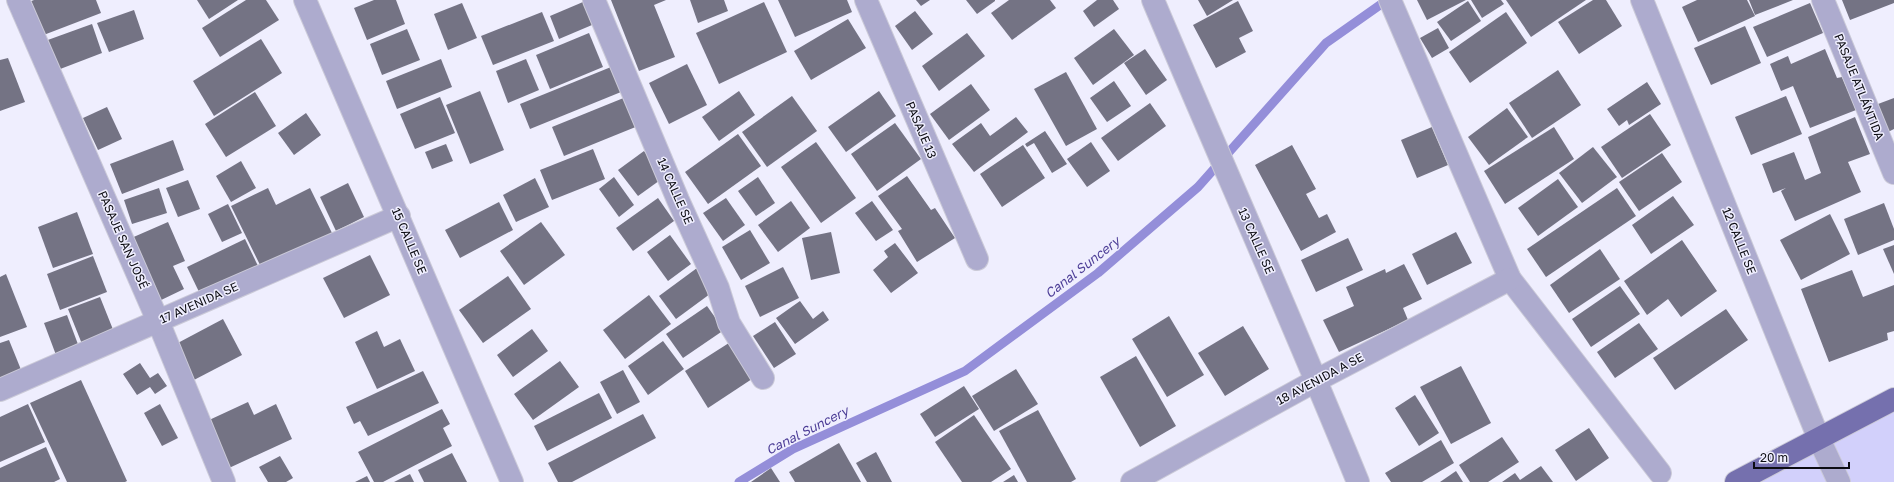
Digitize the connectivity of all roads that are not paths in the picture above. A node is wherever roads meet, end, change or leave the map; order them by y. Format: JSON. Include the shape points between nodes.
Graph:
{"nodes":[{"id":1,"x":18,"y":0,"type":"edge"},
{"id":2,"x":305,"y":0,"type":"edge"},
{"id":3,"x":594,"y":0,"type":"edge"},
{"id":4,"x":866,"y":0,"type":"edge"},
{"id":5,"x":1153,"y":0,"type":"edge"},
{"id":6,"x":1642,"y":0,"type":"edge"},
{"id":7,"x":1824,"y":0,"type":"edge"},
{"id":8,"x":1390,"y":2,"type":"edge"},
{"id":9,"x":1894,"y":173,"type":"edge"},
{"id":10,"x":399,"y":216,"type":"junction"},
{"id":11,"x":977,"y":259,"type":"dead end"},
{"id":12,"x":1510,"y":279,"type":"junction"},
{"id":13,"x":158,"y":321,"type":"junction"},
{"id":14,"x":763,"y":378,"type":"dead end"},
{"id":15,"x":1317,"y":380,"type":"junction"},
{"id":16,"x":0,"y":390,"type":"edge"},
{"id":17,"x":1894,"y":399,"type":"edge"},
{"id":18,"x":1819,"y":439,"type":"junction"},
{"id":19,"x":1660,"y":473,"type":"dead end"},
{"id":20,"x":224,"y":482,"type":"edge"},
{"id":21,"x":512,"y":482,"type":"edge"},
{"id":22,"x":1132,"y":482,"type":"edge"},
{"id":23,"x":1358,"y":482,"type":"edge"},
{"id":24,"x":1736,"y":482,"type":"edge"},
{"id":25,"x":1839,"y":482,"type":"edge"}],
"edges":[{"from":1,"to":13,"type":"street","name":"PASAJE SAN JOSÉ"},
{"from":2,"to":10,"type":"street","name":"15 CALLE SE"},
{"from":3,"to":14,"type":"street","name":"14 CALLE SE","via":[[718,288],[729,324]]},
{"from":4,"to":11,"type":"street","name":"PASAJE 13"},
{"from":5,"to":15,"type":"street","name":"13 CALLE SE"},
{"from":6,"to":18,"type":"street","name":"12 CALLE SE"},
{"from":7,"to":9,"type":"street","name":"PASAJE ATLÁNTIDA"},
{"from":8,"to":12,"type":"street"},
{"from":10,"to":13,"type":"street","name":"17 AVENIDA SE"},
{"from":10,"to":21,"type":"street","name":"15 CALLE SE"},
{"from":12,"to":15,"type":"street","name":"18 AVENIDA A SE"},
{"from":12,"to":19,"type":"street"},
{"from":13,"to":16,"type":"street","name":"17 AVENIDA SE"},
{"from":13,"to":20,"type":"street","name":"PASAJE SAN JOSÉ"},
{"from":15,"to":22,"type":"street","name":"18 AVENIDA A SE"},
{"from":15,"to":23,"type":"street","name":"13 CALLE SE"},
{"from":17,"to":18,"type":"main road"},
{"from":18,"to":24,"type":"main road"},
{"from":18,"to":25,"type":"street","name":"12 CALLE SE"}]}
